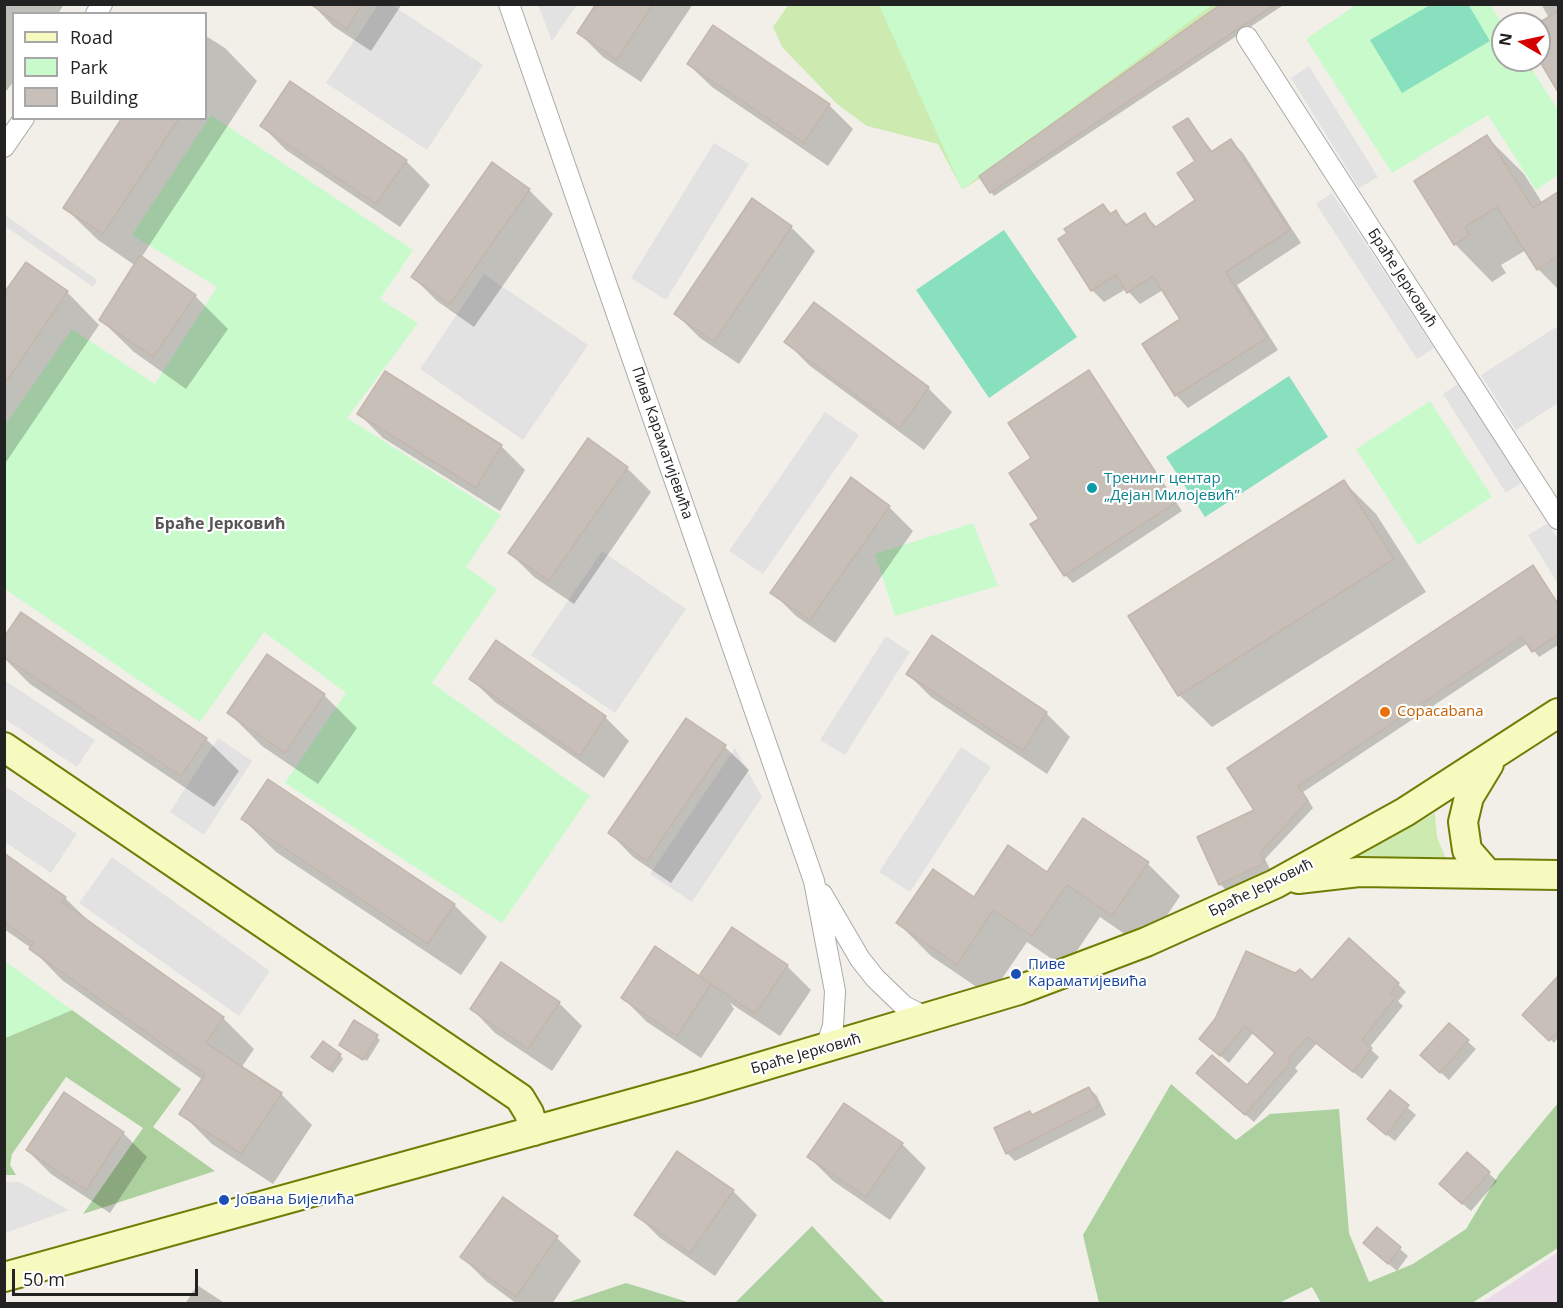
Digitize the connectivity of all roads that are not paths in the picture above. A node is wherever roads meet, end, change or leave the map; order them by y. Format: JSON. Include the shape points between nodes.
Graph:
{"nodes":[{"id":1,"x":509,"y":4,"type":"edge"},
{"id":2,"x":1247,"y":37,"type":"dead end"},
{"id":3,"x":23,"y":120,"type":"edge"},
{"id":4,"x":4,"y":147,"type":"edge"},
{"id":5,"x":1558,"y":519,"type":"edge"},
{"id":6,"x":1558,"y":713,"type":"edge"},
{"id":7,"x":4,"y":747,"type":"edge"},
{"id":8,"x":1493,"y":758,"type":"junction"},
{"id":9,"x":1487,"y":873,"type":"junction"},
{"id":10,"x":1558,"y":875,"type":"edge"},
{"id":11,"x":814,"y":881,"type":"junction"},
{"id":12,"x":1275,"y":884,"type":"junction"},
{"id":13,"x":926,"y":1017,"type":"junction"},
{"id":14,"x":825,"y":1050,"type":"junction"},
{"id":15,"x":534,"y":1131,"type":"junction"},
{"id":16,"x":4,"y":1277,"type":"edge"}],
"edges":[{"from":1,"to":11,"type":"street","name":"Пива Караматијевића"},
{"from":2,"to":5,"type":"street","name":"Браће Јерковић"},
{"from":3,"to":4,"type":"street"},
{"from":6,"to":8,"type":"street","name":"Браће Јерковић"},
{"from":7,"to":15,"type":"street","via":[[520,1098]]},
{"from":8,"to":9,"type":"street","via":[[1469,797],[1462,822],[1467,850]]},
{"from":8,"to":12,"type":"street","name":"Браће Јерковић"},
{"from":9,"to":10,"type":"street"},
{"from":9,"to":12,"type":"street","via":[[1359,872]]},
{"from":11,"to":13,"type":"street","name":"Пива Караматијевића","via":[[875,978],[904,1006]]},
{"from":11,"to":14,"type":"street","name":"Пива Караматијевића","via":[[835,991],[833,1026]]},
{"from":12,"to":13,"type":"street","name":"Браће Јерковић","via":[[1146,942],[1019,990]]},
{"from":13,"to":14,"type":"street","name":"Браће Јерковић"},
{"from":14,"to":15,"type":"street","name":"Браће Јерковић"},
{"from":15,"to":16,"type":"street","name":"Браће Јерковић"}]}
